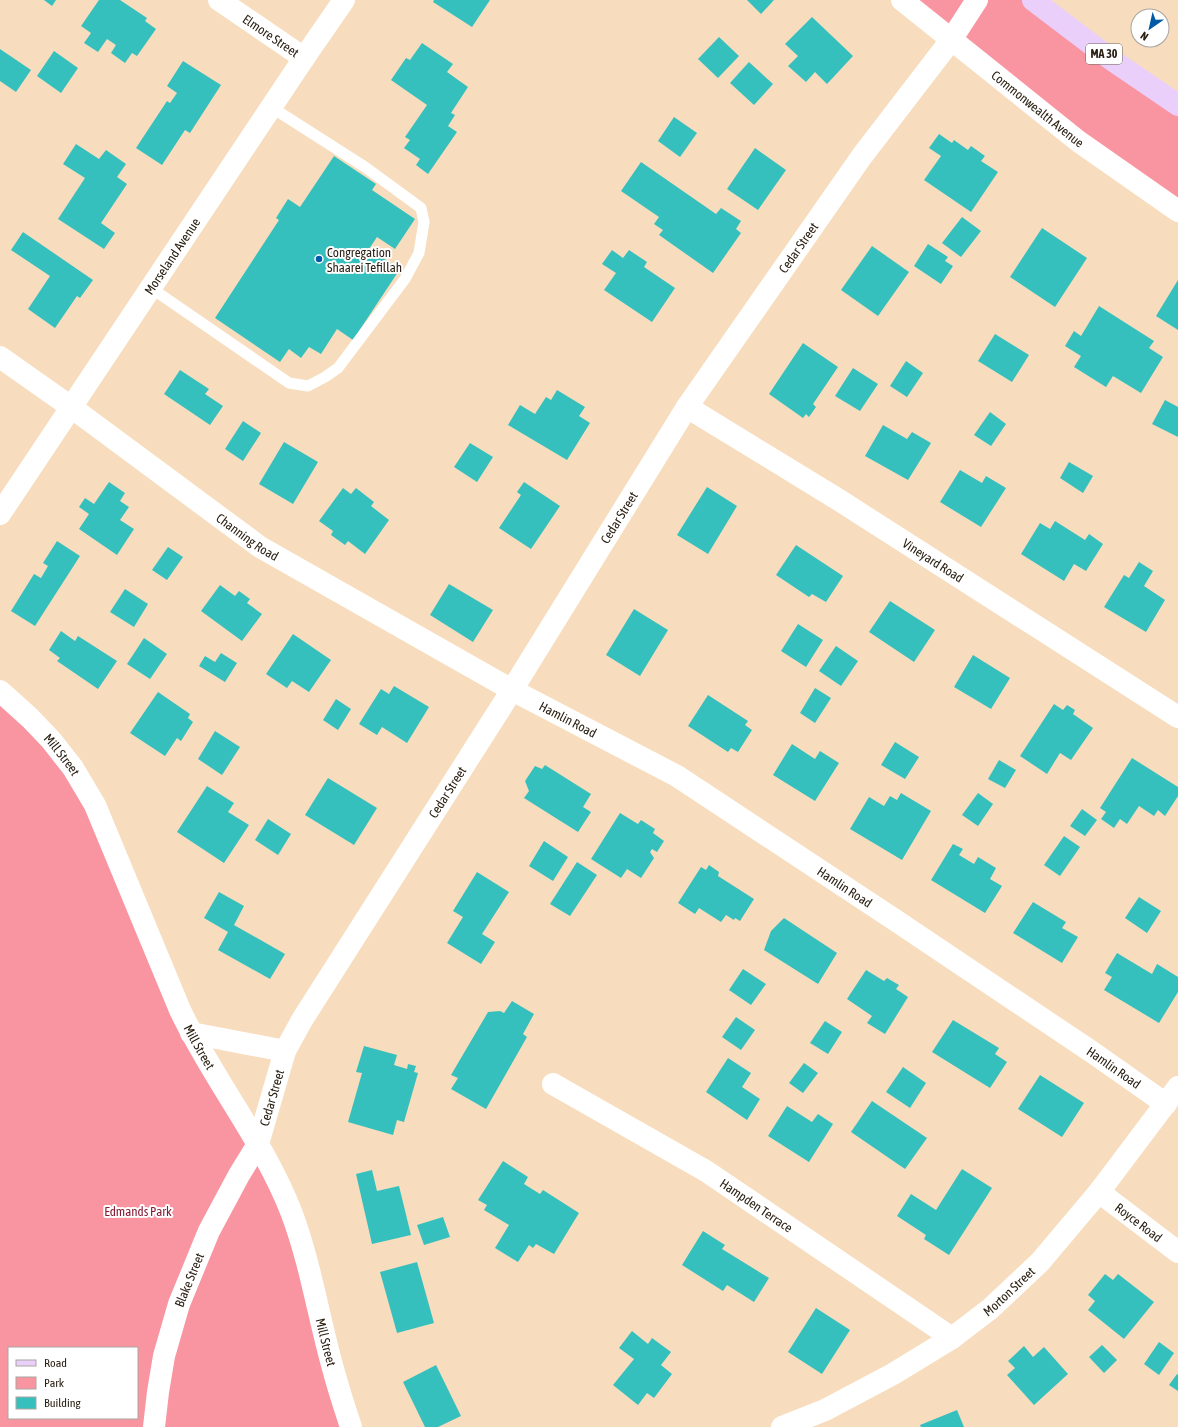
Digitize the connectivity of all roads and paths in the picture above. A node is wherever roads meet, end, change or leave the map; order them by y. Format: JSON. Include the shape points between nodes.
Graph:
{"nodes":[{"id":1,"x":219,"y":0,"type":"edge"},
{"id":2,"x":344,"y":0,"type":"edge"},
{"id":3,"x":902,"y":0,"type":"edge"},
{"id":4,"x":977,"y":0,"type":"edge"},
{"id":5,"x":1033,"y":0,"type":"edge"},
{"id":6,"x":951,"y":40,"type":"junction"},
{"id":7,"x":304,"y":58,"type":"junction"},
{"id":8,"x":1178,"y":105,"type":"edge"},
{"id":9,"x":271,"y":107,"type":"junction"},
{"id":10,"x":1178,"y":211,"type":"edge"},
{"id":11,"x":151,"y":288,"type":"junction"},
{"id":12,"x":0,"y":358,"type":"edge"},
{"id":13,"x":71,"y":407,"type":"junction"},
{"id":14,"x":687,"y":407,"type":"junction"},
{"id":15,"x":0,"y":514,"type":"edge"},
{"id":16,"x":512,"y":690,"type":"junction"},
{"id":17,"x":0,"y":691,"type":"edge"},
{"id":18,"x":1178,"y":717,"type":"edge"},
{"id":19,"x":191,"y":1033,"type":"junction"},
{"id":20,"x":285,"y":1051,"type":"junction"},
{"id":21,"x":553,"y":1084,"type":"dead end"},
{"id":22,"x":1172,"y":1095,"type":"edge"},
{"id":23,"x":258,"y":1144,"type":"junction"},
{"id":24,"x":1100,"y":1192,"type":"junction"},
{"id":25,"x":1178,"y":1252,"type":"edge"},
{"id":26,"x":952,"y":1338,"type":"junction"},
{"id":27,"x":828,"y":1419,"type":"edge"},
{"id":28,"x":154,"y":1427,"type":"edge"},
{"id":29,"x":351,"y":1427,"type":"edge"},
{"id":30,"x":782,"y":1427,"type":"edge"}],
"edges":[{"from":1,"to":7,"type":"street","name":"Elmore Street"},
{"from":2,"to":7,"type":"street","name":"Morseland Avenue"},
{"from":3,"to":6,"type":"street","name":"Commonwealth Avenue"},
{"from":4,"to":6,"type":"street","name":"Cedar Street"},
{"from":5,"to":8,"type":"main road","number":"MA 30","via":[[1112,60]]},
{"from":6,"to":10,"type":"street","name":"Commonwealth Avenue","via":[[1078,141]]},
{"from":6,"to":14,"type":"street","name":"Cedar Street","via":[[862,156]]},
{"from":7,"to":9,"type":"street","name":"Morseland Avenue"},
{"from":9,"to":11,"type":"street","name":"Morseland Avenue"},
{"from":9,"to":11,"type":"lane","via":[[365,167],[421,208],[424,222],[419,253],[405,279],[338,368],[308,386],[289,383]]},
{"from":11,"to":13,"type":"street","name":"Morseland Avenue"},
{"from":12,"to":13,"type":"street","name":"Channing Road"},
{"from":13,"to":15,"type":"street","name":"Morseland Avenue"},
{"from":13,"to":16,"type":"street","name":"Channing Road","via":[[260,547]]},
{"from":14,"to":16,"type":"street","name":"Cedar Street"},
{"from":14,"to":18,"type":"street","name":"Vineyard Road","via":[[840,500]]},
{"from":16,"to":20,"type":"street","name":"Cedar Street","via":[[302,1020]]},
{"from":16,"to":22,"type":"street","name":"Hamlin Road","via":[[677,776],[1072,1039]]},
{"from":17,"to":19,"type":"street","name":"Mill Street","via":[[51,740],[73,768],[95,805]]},
{"from":19,"to":20,"type":"street","name":"Cedar Street"},
{"from":19,"to":23,"type":"street","name":"Mill Street"},
{"from":20,"to":23,"type":"street","name":"Cedar Street"},
{"from":21,"to":26,"type":"street","name":"Hampden Terrace","via":[[706,1171]]},
{"from":22,"to":24,"type":"street","name":"Morton Street"},
{"from":23,"to":28,"type":"street","name":"Blake Street","via":[[209,1231],[179,1304],[164,1356]]},
{"from":23,"to":29,"type":"street","name":"Mill Street","via":[[292,1214],[305,1253],[334,1372]]},
{"from":24,"to":25,"type":"street","name":"Royce Road"},
{"from":24,"to":26,"type":"street","name":"Morton Street","via":[[1040,1262],[990,1309]]},
{"from":26,"to":27,"type":"street","name":"Morton Street","via":[[893,1374]]},
{"from":27,"to":30,"type":"street","name":"Morton Street"}]}
